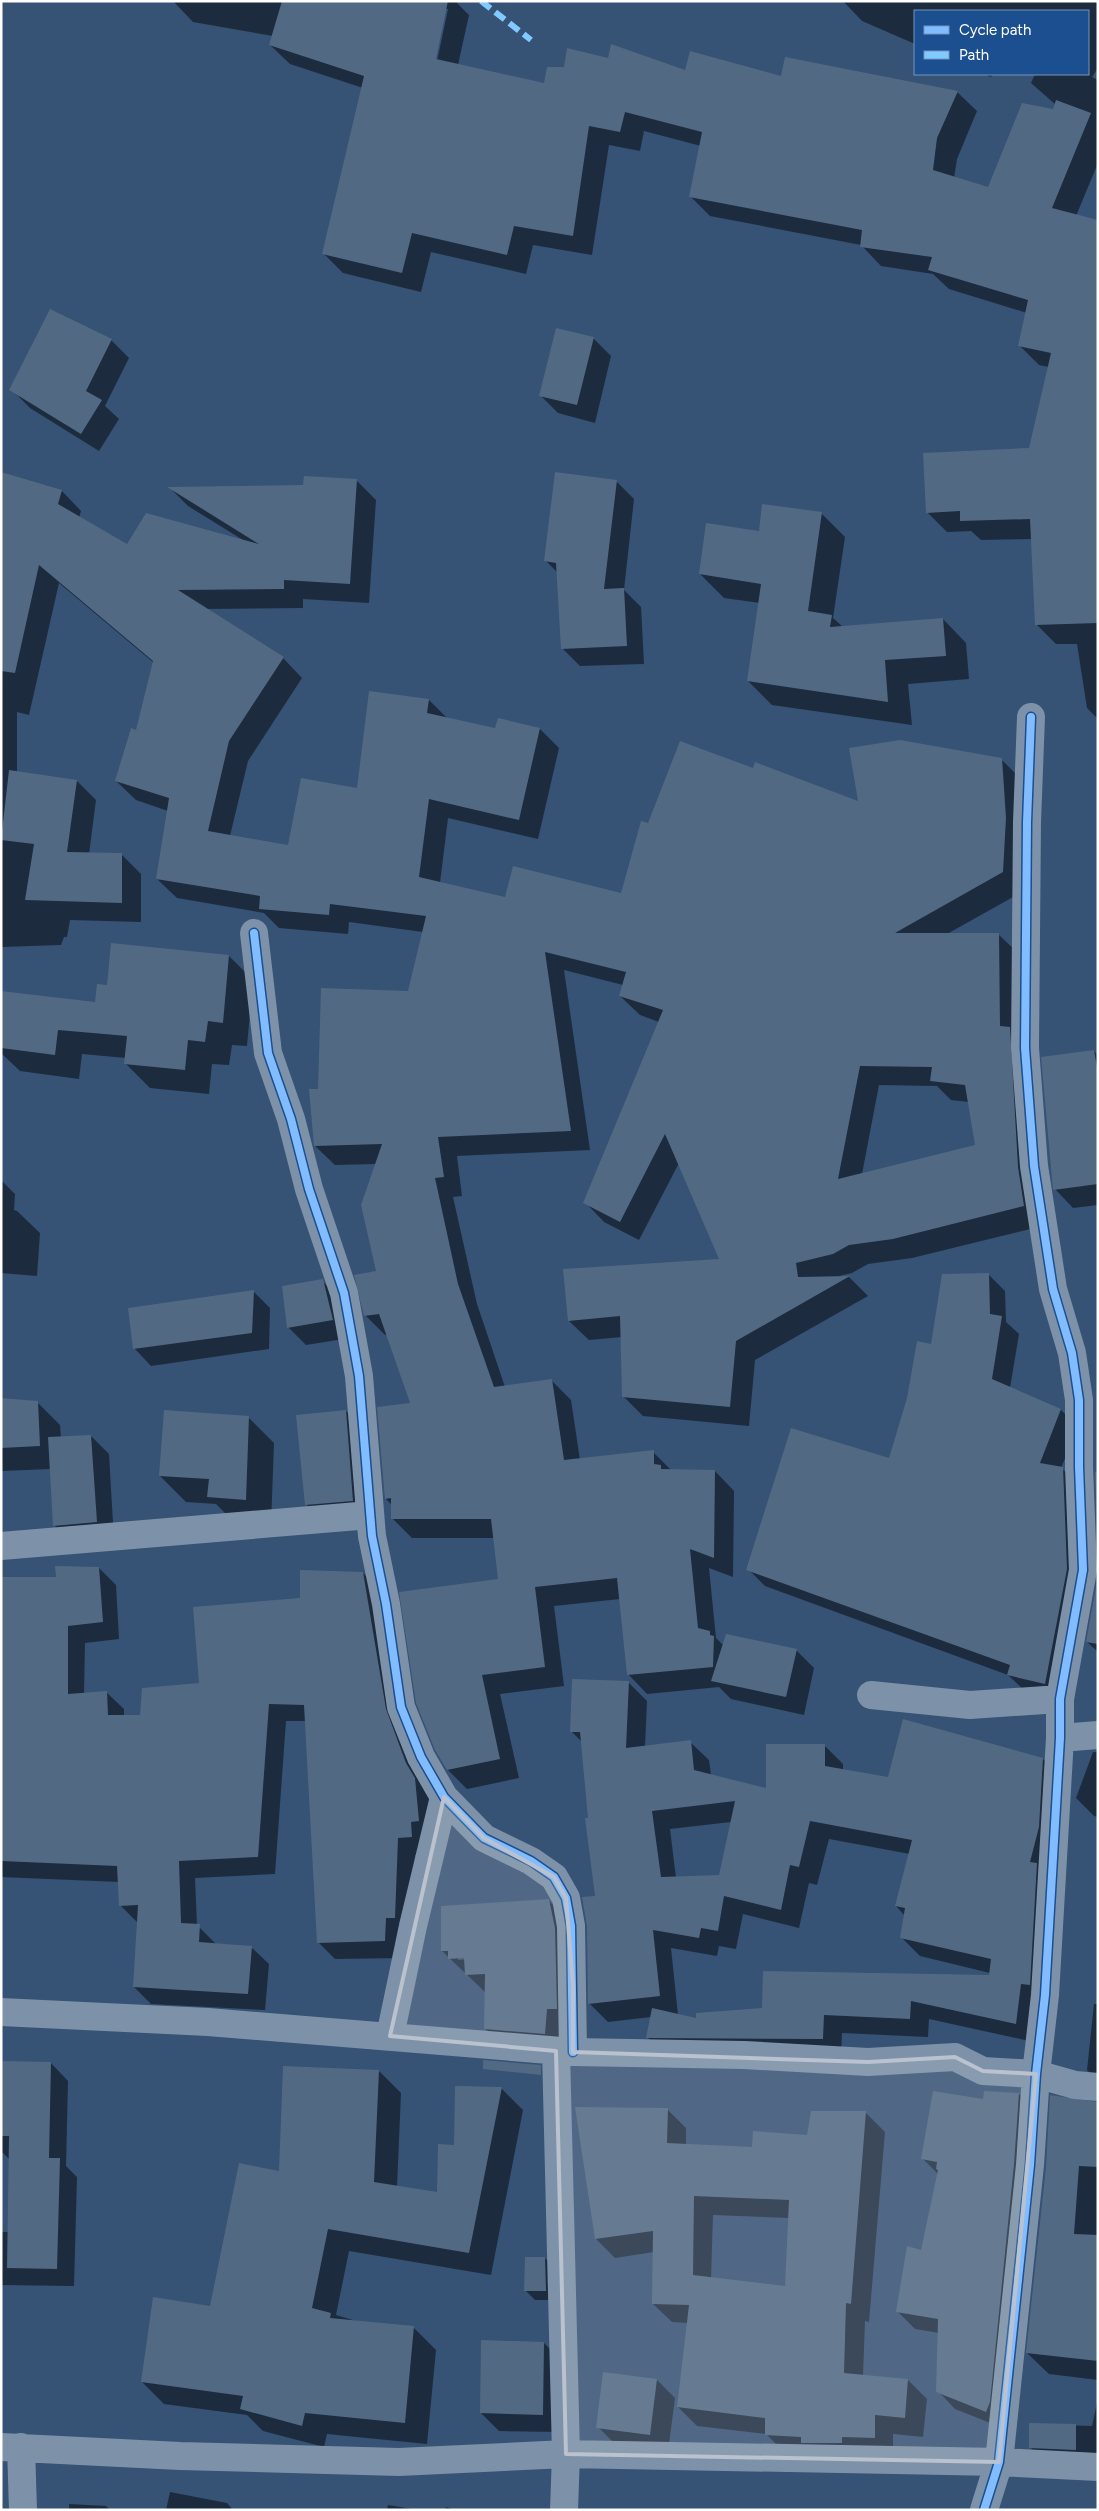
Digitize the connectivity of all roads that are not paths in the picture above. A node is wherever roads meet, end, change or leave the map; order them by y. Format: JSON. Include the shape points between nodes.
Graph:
{"nodes":[{"id":1,"x":1032,"y":717,"type":"dead end"},
{"id":2,"x":254,"y":933,"type":"dead end"},
{"id":3,"x":370,"y":1515,"type":"junction"},
{"id":4,"x":1,"y":1546,"type":"edge"},
{"id":5,"x":871,"y":1695,"type":"dead end"},
{"id":6,"x":1060,"y":1698,"type":"junction"},
{"id":7,"x":1098,"y":1735,"type":"edge"},
{"id":8,"x":1060,"y":1738,"type":"junction"},
{"id":9,"x":444,"y":1797,"type":"junction"},
{"id":10,"x":1,"y":2012,"type":"edge"},
{"id":11,"x":390,"y":2036,"type":"junction"},
{"id":12,"x":564,"y":2051,"type":"junction"},
{"id":13,"x":1036,"y":2074,"type":"junction"},
{"id":14,"x":1098,"y":2088,"type":"edge"},
{"id":15,"x":11,"y":2447,"type":"edge"},
{"id":16,"x":566,"y":2454,"type":"junction"},
{"id":17,"x":999,"y":2462,"type":"junction"},
{"id":18,"x":1098,"y":2467,"type":"edge"},
{"id":19,"x":22,"y":2510,"type":"edge"},
{"id":20,"x":564,"y":2510,"type":"edge"},
{"id":21,"x":984,"y":2510,"type":"edge"}],
"edges":[{"from":1,"to":6,"type":"street","via":[[1027,822],[1026,1048],[1034,1166],[1051,1280],[1072,1353],[1079,1400],[1083,1570]]},
{"from":2,"to":3,"type":"street","via":[[268,1053],[344,1294],[359,1376]]},
{"from":3,"to":4,"type":"street"},
{"from":3,"to":9,"type":"street","via":[[402,1707],[421,1757]]},
{"from":5,"to":6,"type":"street","via":[[970,1705]]},
{"from":6,"to":8,"type":"street"},
{"from":7,"to":8,"type":"street"},
{"from":8,"to":13,"type":"street","via":[[1046,1995]]},
{"from":9,"to":11,"type":"street"},
{"from":9,"to":12,"type":"street","via":[[484,1838],[531,1861],[554,1877],[566,1898],[571,1926]]},
{"from":10,"to":11,"type":"street","via":[[208,2022]]},
{"from":11,"to":12,"type":"street"},
{"from":12,"to":13,"type":"street","via":[[744,2055],[868,2062],[955,2057],[983,2071]]},
{"from":12,"to":16,"type":"street"},
{"from":13,"to":14,"type":"street"},
{"from":13,"to":17,"type":"street","via":[[1030,2166]]},
{"from":15,"to":16,"type":"street","via":[[399,2462]]},
{"from":15,"to":19,"type":"street"},
{"from":16,"to":17,"type":"street"},
{"from":16,"to":20,"type":"street"},
{"from":17,"to":18,"type":"street"},
{"from":17,"to":21,"type":"street"}]}
